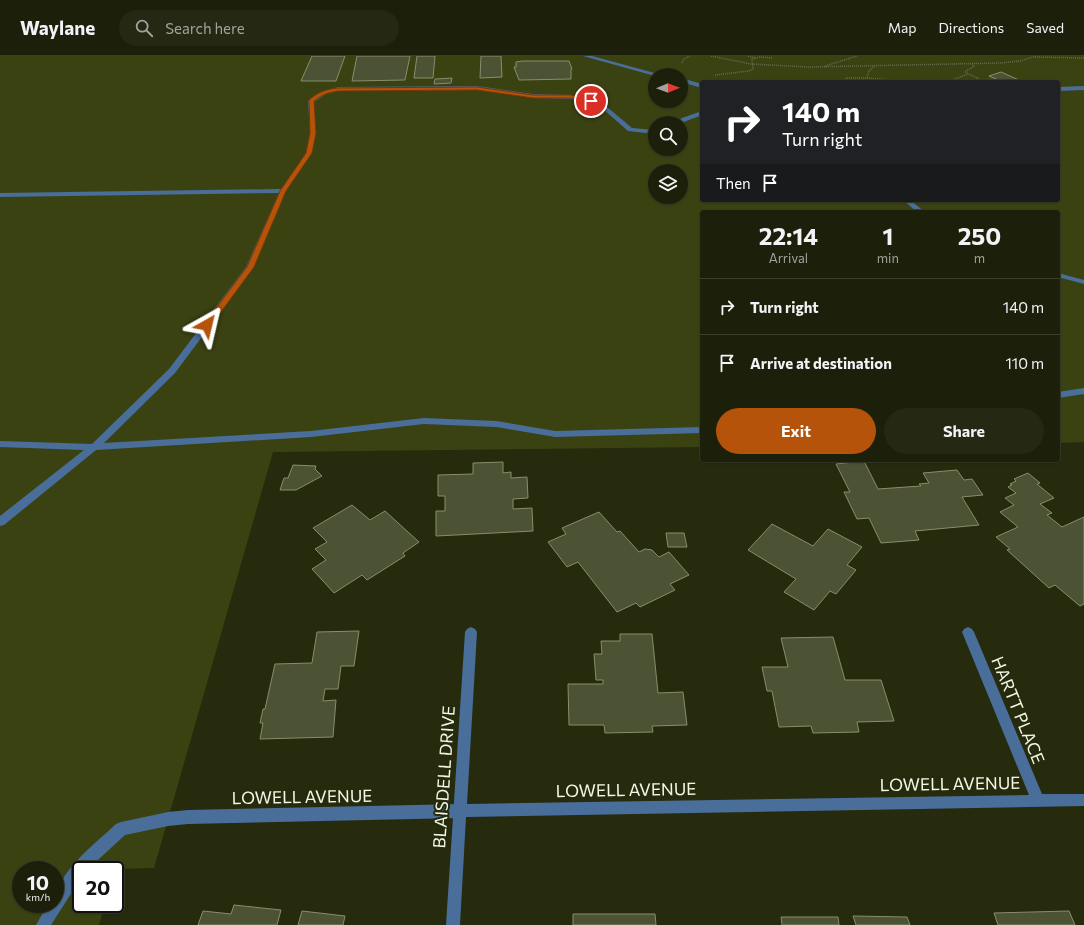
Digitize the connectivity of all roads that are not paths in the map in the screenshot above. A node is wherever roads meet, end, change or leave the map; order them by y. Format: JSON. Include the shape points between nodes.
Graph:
{"nodes":[{"id":1,"x":586,"y":56,"type":"edge"},
{"id":2,"x":648,"y":72,"type":"edge"},
{"id":3,"x":688,"y":82,"type":"edge"},
{"id":4,"x":700,"y":85,"type":"edge"},
{"id":5,"x":1060,"y":88,"type":"edge"},
{"id":6,"x":1084,"y":88,"type":"edge"},
{"id":7,"x":700,"y":114,"type":"edge"},
{"id":8,"x":688,"y":117,"type":"edge"},
{"id":9,"x":648,"y":131,"type":"edge"},
{"id":10,"x":283,"y":191,"type":"junction"},
{"id":11,"x":0,"y":195,"type":"edge"},
{"id":12,"x":908,"y":202,"type":"edge"},
{"id":13,"x":918,"y":210,"type":"edge"},
{"id":14,"x":1060,"y":276,"type":"edge"},
{"id":15,"x":1084,"y":282,"type":"edge"},
{"id":16,"x":1084,"y":392,"type":"edge"},
{"id":17,"x":1060,"y":395,"type":"edge"},
{"id":18,"x":700,"y":430,"type":"edge"},
{"id":19,"x":0,"y":444,"type":"edge"},
{"id":20,"x":94,"y":447,"type":"junction"},
{"id":21,"x":0,"y":522,"type":"edge"},
{"id":22,"x":471,"y":632,"type":"dead end"},
{"id":23,"x":968,"y":632,"type":"dead end"},
{"id":24,"x":1084,"y":800,"type":"edge"},
{"id":25,"x":1038,"y":801,"type":"junction"},
{"id":26,"x":460,"y":810,"type":"junction"},
{"id":27,"x":44,"y":925,"type":"edge"},
{"id":28,"x":452,"y":925,"type":"edge"}],
"edges":[{"from":1,"to":2,"type":"street"},
{"from":3,"to":4,"type":"street"},
{"from":5,"to":6,"type":"street"},
{"from":7,"to":8,"type":"street"},
{"from":9,"to":10,"type":"street","via":[[630,130],[605,108],[591,101],[571,97],[533,96],[477,88],[329,90],[311,101],[313,133],[309,153]]},
{"from":10,"to":11,"type":"street"},
{"from":10,"to":20,"type":"street","via":[[250,267],[172,371]]},
{"from":12,"to":13,"type":"street"},
{"from":14,"to":15,"type":"street"},
{"from":16,"to":17,"type":"street"},
{"from":18,"to":20,"type":"street","via":[[562,434],[496,424],[424,421],[311,434]]},
{"from":19,"to":20,"type":"street"},
{"from":20,"to":21,"type":"street"},
{"from":22,"to":26,"type":"street","name":"BLAISDELL DRIVE"},
{"from":23,"to":25,"type":"street","name":"HARTT PLACE"},
{"from":24,"to":25,"type":"street","name":"LOWELL AVENUE"},
{"from":25,"to":26,"type":"street","name":"LOWELL AVENUE"},
{"from":26,"to":27,"type":"street","name":"LOWELL AVENUE","via":[[168,819],[122,829],[80,867]]},
{"from":26,"to":28,"type":"street","name":"BLAISDELL DRIVE"}]}
